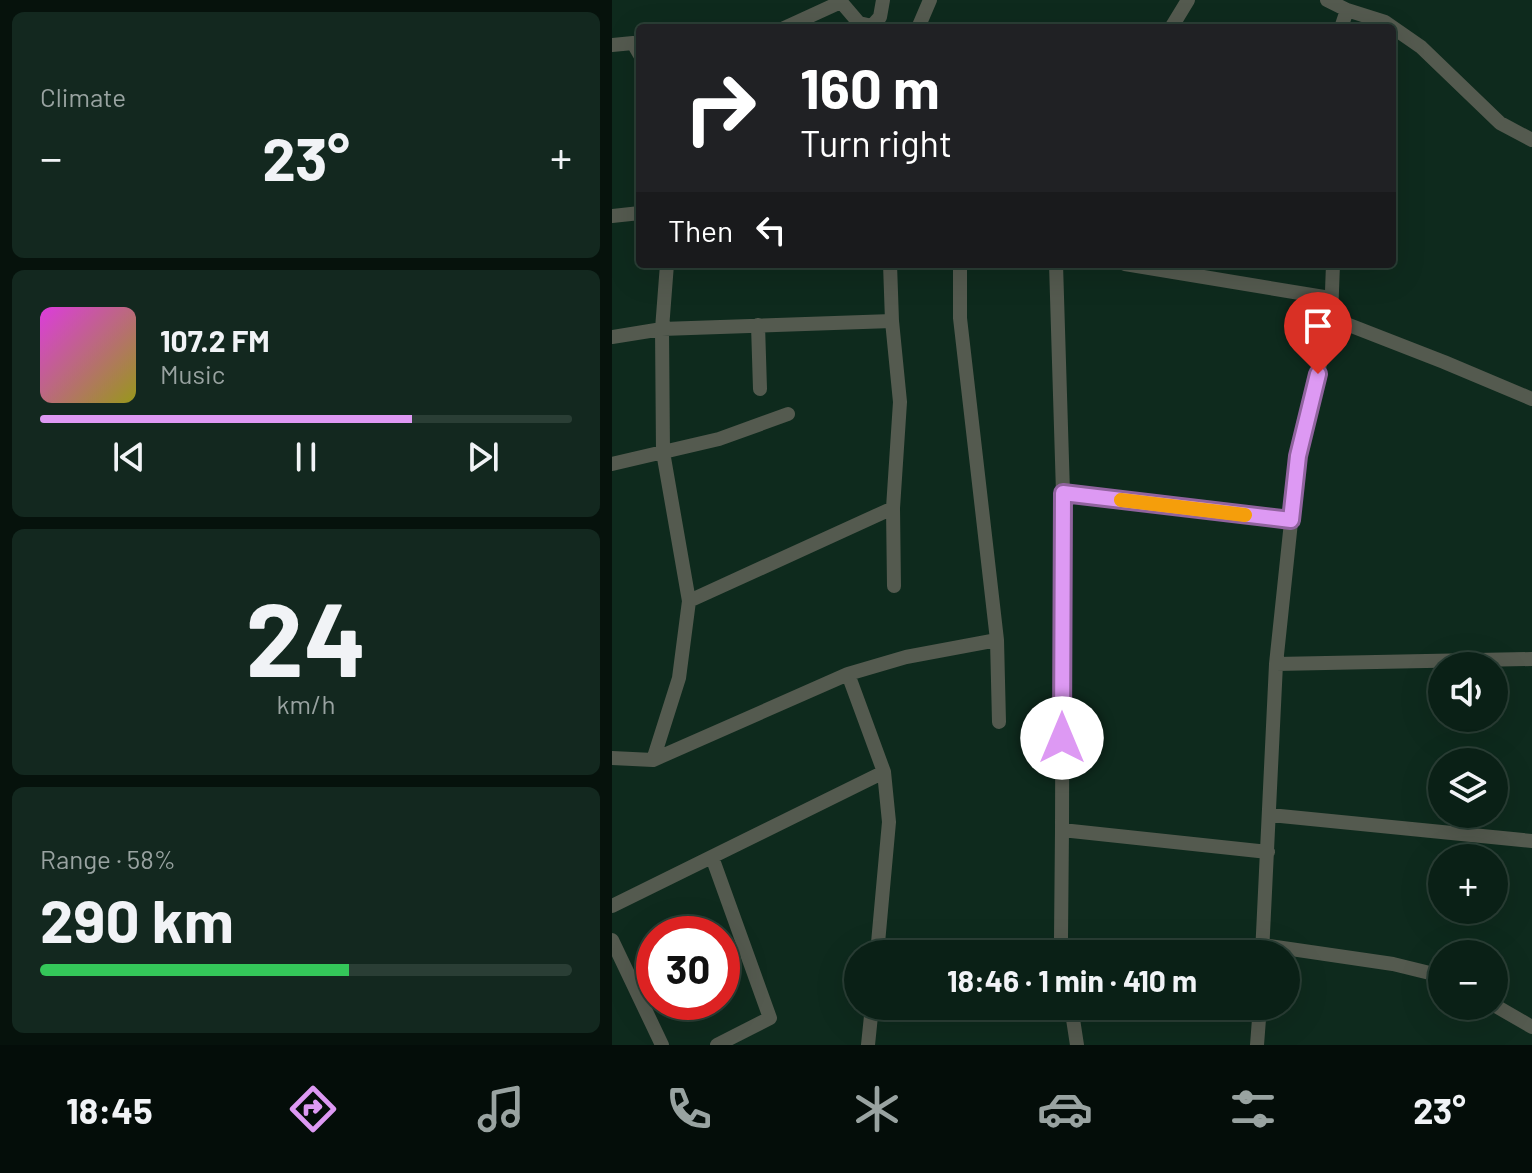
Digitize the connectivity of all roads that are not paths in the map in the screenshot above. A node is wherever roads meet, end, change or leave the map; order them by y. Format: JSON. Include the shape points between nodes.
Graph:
{"nodes":[{"id":1,"x":883,"y":0,"type":"edge"},
{"id":2,"x":930,"y":0,"type":"edge"},
{"id":3,"x":1188,"y":0,"type":"edge"},
{"id":4,"x":1327,"y":0,"type":"edge"},
{"id":5,"x":1347,"y":10,"type":"junction"},
{"id":6,"x":793,"y":24,"type":"edge"},
{"id":7,"x":863,"y":24,"type":"edge"},
{"id":8,"x":874,"y":24,"type":"edge"},
{"id":9,"x":920,"y":24,"type":"edge"},
{"id":10,"x":1173,"y":24,"type":"edge"},
{"id":11,"x":1342,"y":24,"type":"edge"},
{"id":12,"x":1388,"y":24,"type":"edge"},
{"id":13,"x":1396,"y":30,"type":"edge"},
{"id":14,"x":613,"y":42,"type":"edge"},
{"id":15,"x":636,"y":48,"type":"edge"},
{"id":16,"x":1532,"y":140,"type":"edge"},
{"id":17,"x":636,"y":213,"type":"edge"},
{"id":18,"x":612,"y":216,"type":"edge"},
{"id":19,"x":667,"y":268,"type":"edge"},
{"id":20,"x":890,"y":268,"type":"edge"},
{"id":21,"x":960,"y":268,"type":"edge"},
{"id":22,"x":1056,"y":268,"type":"edge"},
{"id":23,"x":1149,"y":268,"type":"edge"},
{"id":24,"x":1333,"y":268,"type":"edge"},
{"id":25,"x":1330,"y":298,"type":"junction"},
{"id":26,"x":1331,"y":318,"type":"junction"},
{"id":27,"x":892,"y":321,"type":"junction"},
{"id":28,"x":758,"y":325,"type":"junction"},
{"id":29,"x":662,"y":329,"type":"junction"},
{"id":30,"x":612,"y":337,"type":"edge"},
{"id":31,"x":760,"y":389,"type":"dead end"},
{"id":32,"x":1532,"y":399,"type":"edge"},
{"id":33,"x":788,"y":414,"type":"dead end"},
{"id":34,"x":663,"y":452,"type":"junction"},
{"id":35,"x":612,"y":464,"type":"edge"},
{"id":36,"x":1063,"y":493,"type":"junction"},
{"id":37,"x":893,"y":508,"type":"junction"},
{"id":38,"x":1291,"y":520,"type":"junction"},
{"id":39,"x":894,"y":586,"type":"dead end"},
{"id":40,"x":689,"y":601,"type":"junction"},
{"id":41,"x":997,"y":640,"type":"junction"},
{"id":42,"x":1532,"y":659,"type":"edge"},
{"id":43,"x":1276,"y":664,"type":"junction"},
{"id":44,"x":848,"y":674,"type":"junction"},
{"id":45,"x":999,"y":722,"type":"dead end"},
{"id":46,"x":612,"y":758,"type":"edge"},
{"id":47,"x":653,"y":760,"type":"junction"},
{"id":48,"x":884,"y":772,"type":"junction"},
{"id":49,"x":1270,"y":815,"type":"junction"},
{"id":50,"x":1062,"y":830,"type":"junction"},
{"id":51,"x":1532,"y":841,"type":"edge"},
{"id":52,"x":1268,"y":852,"type":"junction"},
{"id":53,"x":712,"y":857,"type":"junction"},
{"id":54,"x":612,"y":906,"type":"edge"},
{"id":55,"x":612,"y":940,"type":"edge"},
{"id":56,"x":878,"y":940,"type":"edge"},
{"id":57,"x":1061,"y":940,"type":"edge"},
{"id":58,"x":1264,"y":940,"type":"edge"},
{"id":59,"x":1300,"y":954,"type":"edge"},
{"id":60,"x":1428,"y":973,"type":"edge"},
{"id":61,"x":1508,"y":1013,"type":"edge"},
{"id":62,"x":871,"y":1020,"type":"edge"},
{"id":63,"x":1073,"y":1020,"type":"edge"},
{"id":64,"x":1259,"y":1020,"type":"edge"},
{"id":65,"x":1532,"y":1027,"type":"edge"},
{"id":66,"x":662,"y":1045,"type":"edge"},
{"id":67,"x":717,"y":1045,"type":"edge"},
{"id":68,"x":868,"y":1045,"type":"edge"},
{"id":69,"x":1077,"y":1045,"type":"edge"},
{"id":70,"x":1257,"y":1045,"type":"edge"}],
"edges":[{"from":1,"to":8,"type":"street"},
{"from":2,"to":9,"type":"street"},
{"from":3,"to":10,"type":"street"},
{"from":4,"to":5,"type":"street"},
{"from":5,"to":11,"type":"street"},
{"from":5,"to":12,"type":"street"},
{"from":6,"to":7,"type":"street","via":[[841,2]]},
{"from":13,"to":16,"type":"street","via":[[1500,123]]},
{"from":14,"to":15,"type":"street","via":[[633,43]]},
{"from":17,"to":18,"type":"street"},
{"from":19,"to":29,"type":"street"},
{"from":20,"to":27,"type":"street"},
{"from":21,"to":41,"type":"street","via":[[960,318]]},
{"from":22,"to":36,"type":"street"},
{"from":23,"to":25,"type":"street"},
{"from":24,"to":25,"type":"street"},
{"from":25,"to":26,"type":"street"},
{"from":26,"to":32,"type":"street"},
{"from":26,"to":38,"type":"street","via":[[1298,456]]},
{"from":27,"to":28,"type":"street"},
{"from":27,"to":37,"type":"street","via":[[900,402]]},
{"from":28,"to":29,"type":"street"},
{"from":28,"to":31,"type":"street"},
{"from":29,"to":30,"type":"street"},
{"from":29,"to":34,"type":"street"},
{"from":33,"to":34,"type":"street"},
{"from":34,"to":35,"type":"street"},
{"from":34,"to":40,"type":"street"},
{"from":36,"to":38,"type":"street"},
{"from":36,"to":50,"type":"street"},
{"from":37,"to":39,"type":"street"},
{"from":37,"to":40,"type":"street"},
{"from":38,"to":43,"type":"street"},
{"from":40,"to":47,"type":"street","via":[[679,678]]},
{"from":41,"to":44,"type":"street"},
{"from":41,"to":45,"type":"street"},
{"from":42,"to":43,"type":"street"},
{"from":43,"to":49,"type":"street"},
{"from":44,"to":47,"type":"street"},
{"from":44,"to":48,"type":"street"},
{"from":46,"to":47,"type":"street"},
{"from":48,"to":53,"type":"street"},
{"from":48,"to":56,"type":"street","via":[[889,822]]},
{"from":49,"to":51,"type":"street"},
{"from":49,"to":52,"type":"street"},
{"from":50,"to":52,"type":"street"},
{"from":50,"to":57,"type":"street"},
{"from":52,"to":58,"type":"street"},
{"from":53,"to":54,"type":"street"},
{"from":53,"to":67,"type":"street","via":[[770,1018]]},
{"from":55,"to":66,"type":"street"},
{"from":59,"to":60,"type":"street"},
{"from":61,"to":65,"type":"street"},
{"from":62,"to":68,"type":"street"},
{"from":63,"to":69,"type":"street"},
{"from":64,"to":70,"type":"street"}]}
